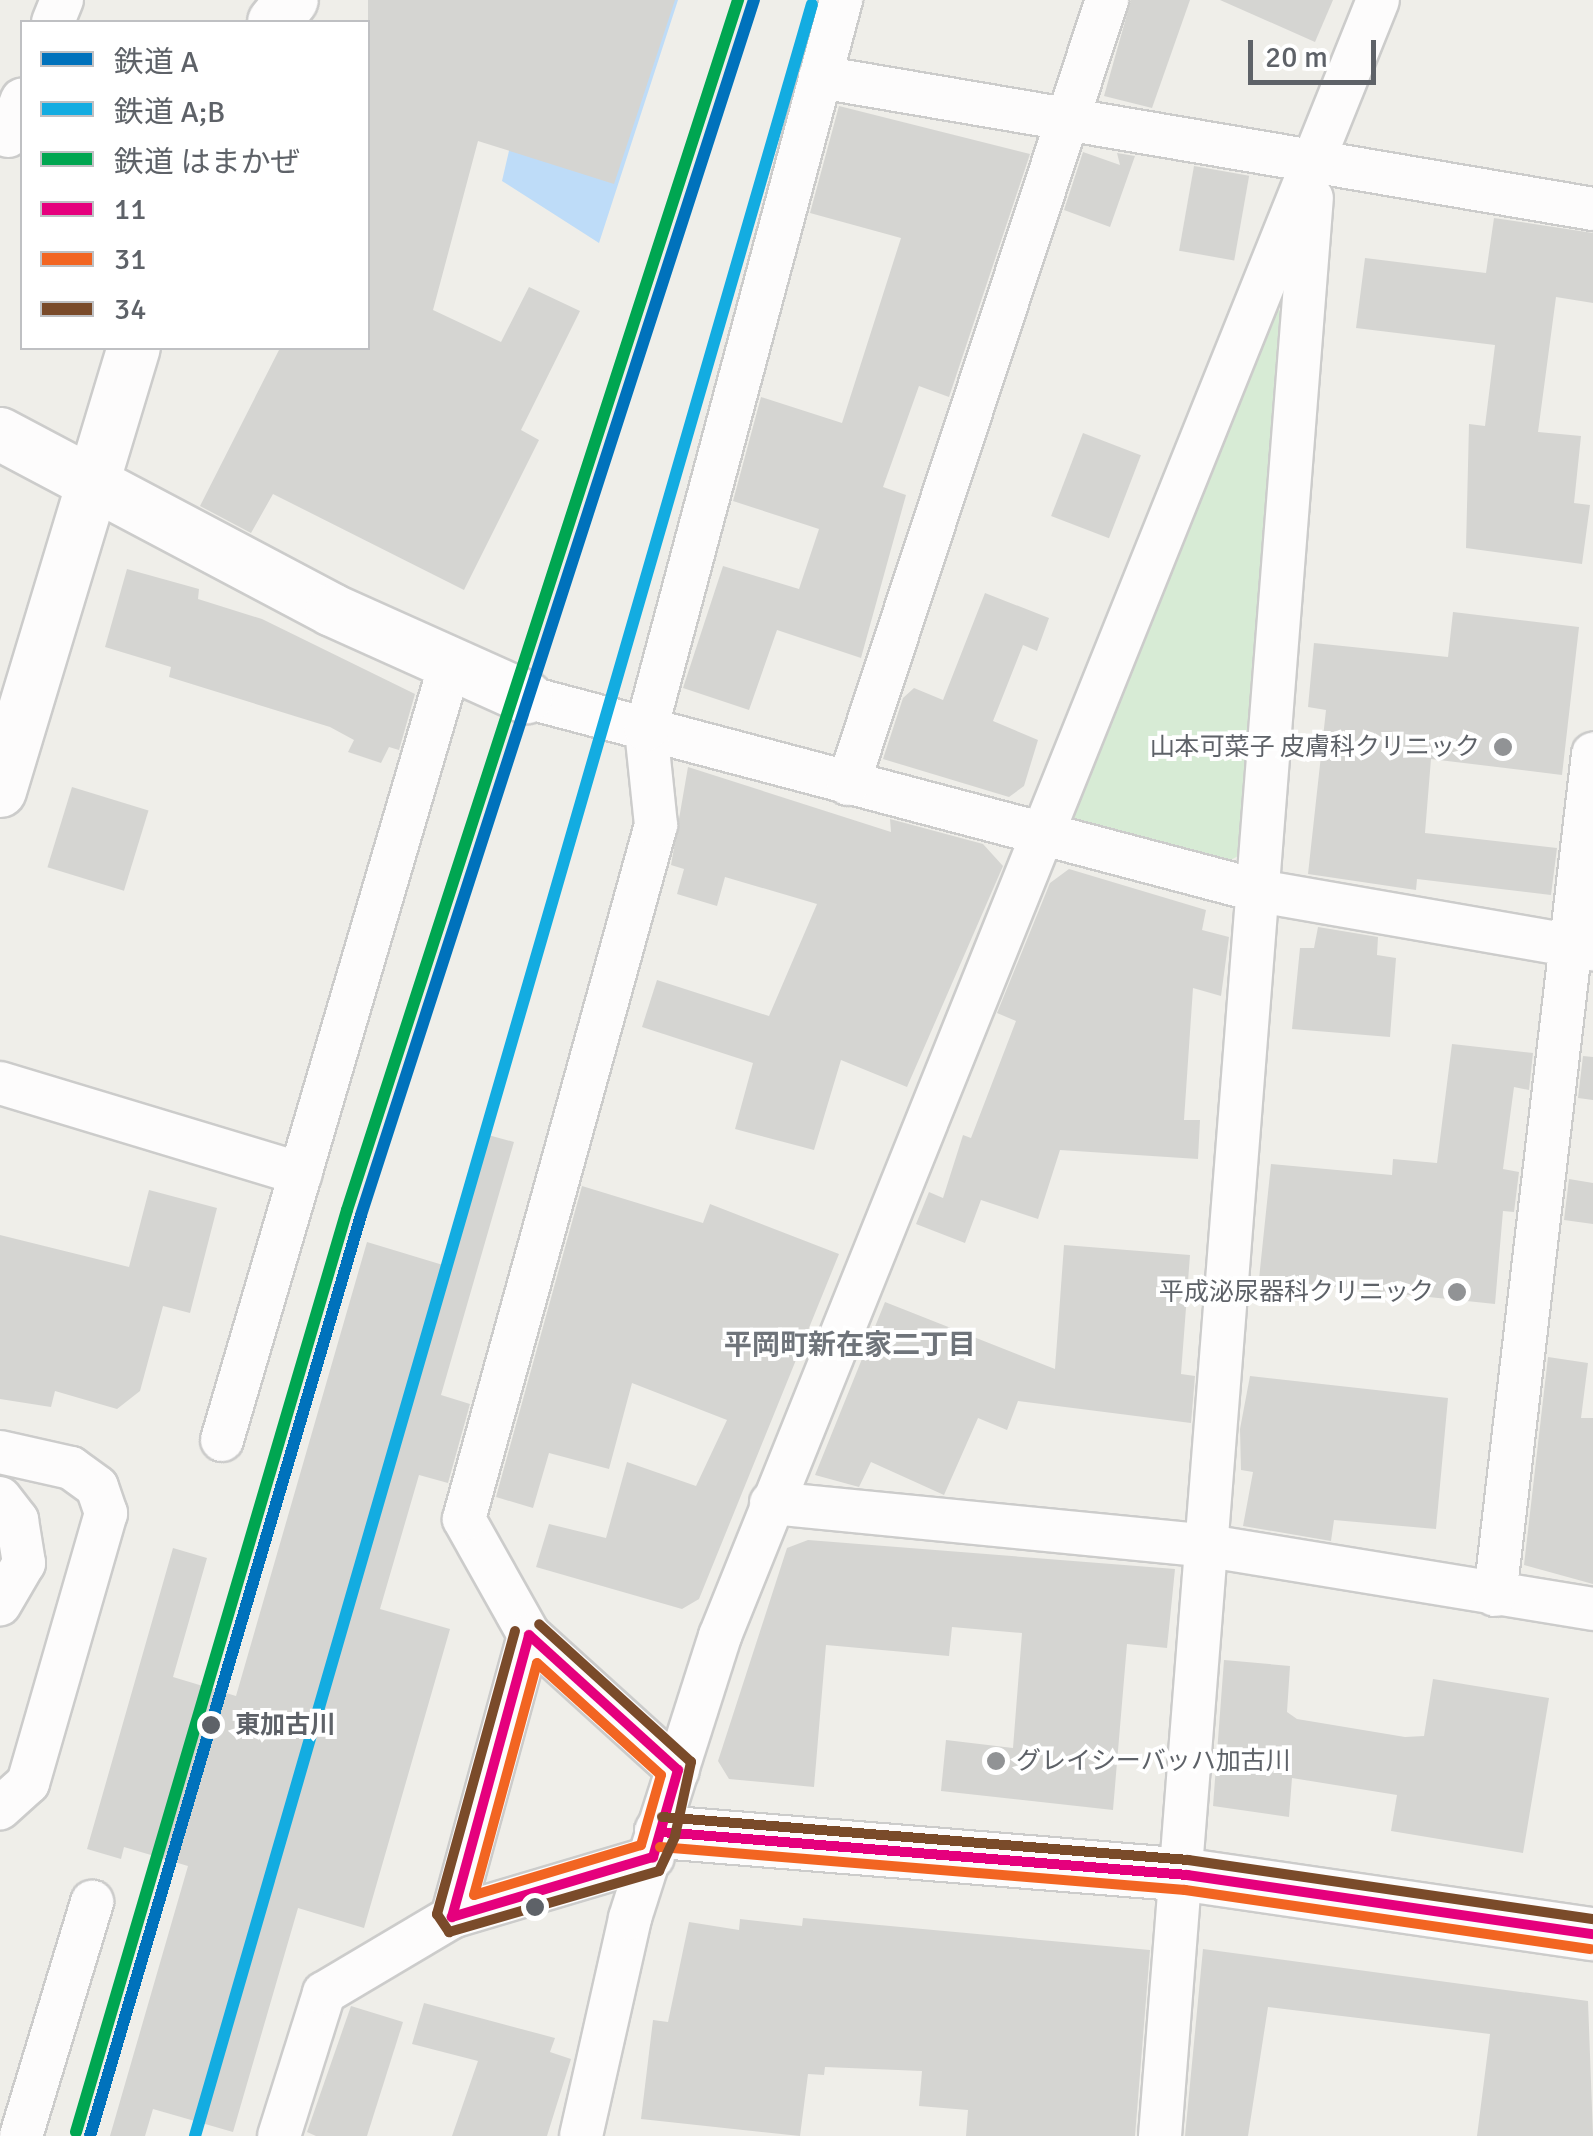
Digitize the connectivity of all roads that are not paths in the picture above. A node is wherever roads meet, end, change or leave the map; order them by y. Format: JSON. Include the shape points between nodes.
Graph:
{"nodes":[{"id":1,"x":292,"y":0,"type":"edge"},
{"id":2,"x":842,"y":0,"type":"edge"},
{"id":3,"x":1107,"y":0,"type":"edge"},
{"id":4,"x":1378,"y":0,"type":"edge"},
{"id":5,"x":276,"y":20,"type":"edge"},
{"id":6,"x":820,"y":76,"type":"junction"},
{"id":7,"x":1070,"y":118,"type":"junction"},
{"id":8,"x":1314,"y":162,"type":"junction"},
{"id":9,"x":1593,"y":209,"type":"edge"},
{"id":10,"x":133,"y":350,"type":"edge"},
{"id":11,"x":0,"y":434,"type":"edge"},
{"id":12,"x":89,"y":483,"type":"junction"},
{"id":13,"x":449,"y":668,"type":"junction"},
{"id":14,"x":526,"y":697,"type":"joint"},
{"id":15,"x":646,"y":730,"type":"junction"},
{"id":16,"x":1593,"y":754,"type":"edge"},
{"id":17,"x":848,"y":784,"type":"junction"},
{"id":18,"x":0,"y":791,"type":"edge"},
{"id":19,"x":1035,"y":836,"type":"junction"},
{"id":20,"x":1259,"y":892,"type":"junction"},
{"id":21,"x":1581,"y":947,"type":"edge"},
{"id":22,"x":0,"y":1083,"type":"edge"},
{"id":23,"x":301,"y":1174,"type":"junction"},
{"id":24,"x":222,"y":1440,"type":"dead end"},
{"id":25,"x":0,"y":1452,"type":"edge"},
{"id":26,"x":0,"y":1498,"type":"edge"},
{"id":27,"x":771,"y":1503,"type":"junction"},
{"id":28,"x":1209,"y":1546,"type":"junction"},
{"id":29,"x":1495,"y":1595,"type":"junction"},
{"id":30,"x":0,"y":1604,"type":"edge"},
{"id":31,"x":1593,"y":1609,"type":"edge"},
{"id":32,"x":530,"y":1635,"type":"junction"},
{"id":33,"x":678,"y":1770,"type":"junction"},
{"id":34,"x":0,"y":1808,"type":"edge"},
{"id":35,"x":657,"y":1844,"type":"junction"},
{"id":36,"x":1187,"y":1875,"type":"junction"},
{"id":37,"x":92,"y":1902,"type":"dead end"},
{"id":38,"x":452,"y":1917,"type":"junction"},
{"id":39,"x":1593,"y":1934,"type":"edge"},
{"id":40,"x":22,"y":2136,"type":"edge"},
{"id":41,"x":280,"y":2136,"type":"edge"},
{"id":42,"x":581,"y":2136,"type":"edge"},
{"id":43,"x":1160,"y":2136,"type":"edge"}],
"edges":[{"from":1,"to":5,"type":"street"},
{"from":2,"to":6,"type":"street"},
{"from":3,"to":7,"type":"street"},
{"from":4,"to":8,"type":"street"},
{"from":6,"to":7,"type":"street"},
{"from":6,"to":15,"type":"street"},
{"from":7,"to":8,"type":"street"},
{"from":7,"to":17,"type":"street"},
{"from":8,"to":9,"type":"street"},
{"from":8,"to":19,"type":"street"},
{"from":8,"to":20,"type":"street"},
{"from":10,"to":12,"type":"street"},
{"from":11,"to":12,"type":"street"},
{"from":12,"to":13,"type":"street"},
{"from":12,"to":18,"type":"street"},
{"from":13,"to":14,"type":"street"},
{"from":13,"to":23,"type":"street"},
{"from":14,"to":15,"type":"street"},
{"from":15,"to":17,"type":"street"},
{"from":15,"to":32,"type":"street","via":[[656,825],[464,1519]]},
{"from":16,"to":21,"type":"street"},
{"from":17,"to":19,"type":"street"},
{"from":19,"to":20,"type":"street"},
{"from":19,"to":27,"type":"street"},
{"from":20,"to":21,"type":"street"},
{"from":20,"to":28,"type":"street"},
{"from":21,"to":29,"type":"street"},
{"from":22,"to":23,"type":"street"},
{"from":23,"to":24,"type":"street"},
{"from":25,"to":34,"type":"street","via":[[71,1468],[96,1487],[106,1513],[28,1783]]},
{"from":26,"to":30,"type":"street","via":[[17,1520],[24,1563]]},
{"from":27,"to":28,"type":"street"},
{"from":27,"to":33,"type":"street"},
{"from":28,"to":29,"type":"street"},
{"from":28,"to":36,"type":"street"},
{"from":29,"to":31,"type":"street"},
{"from":32,"to":33,"type":"street"},
{"from":32,"to":38,"type":"street"},
{"from":33,"to":35,"type":"street"},
{"from":35,"to":36,"type":"street"},
{"from":35,"to":38,"type":"street"},
{"from":35,"to":42,"type":"street","via":[[630,1918]]},
{"from":36,"to":39,"type":"street"},
{"from":36,"to":43,"type":"street"},
{"from":37,"to":40,"type":"street"},
{"from":38,"to":41,"type":"street","via":[[324,1993]]}]}
